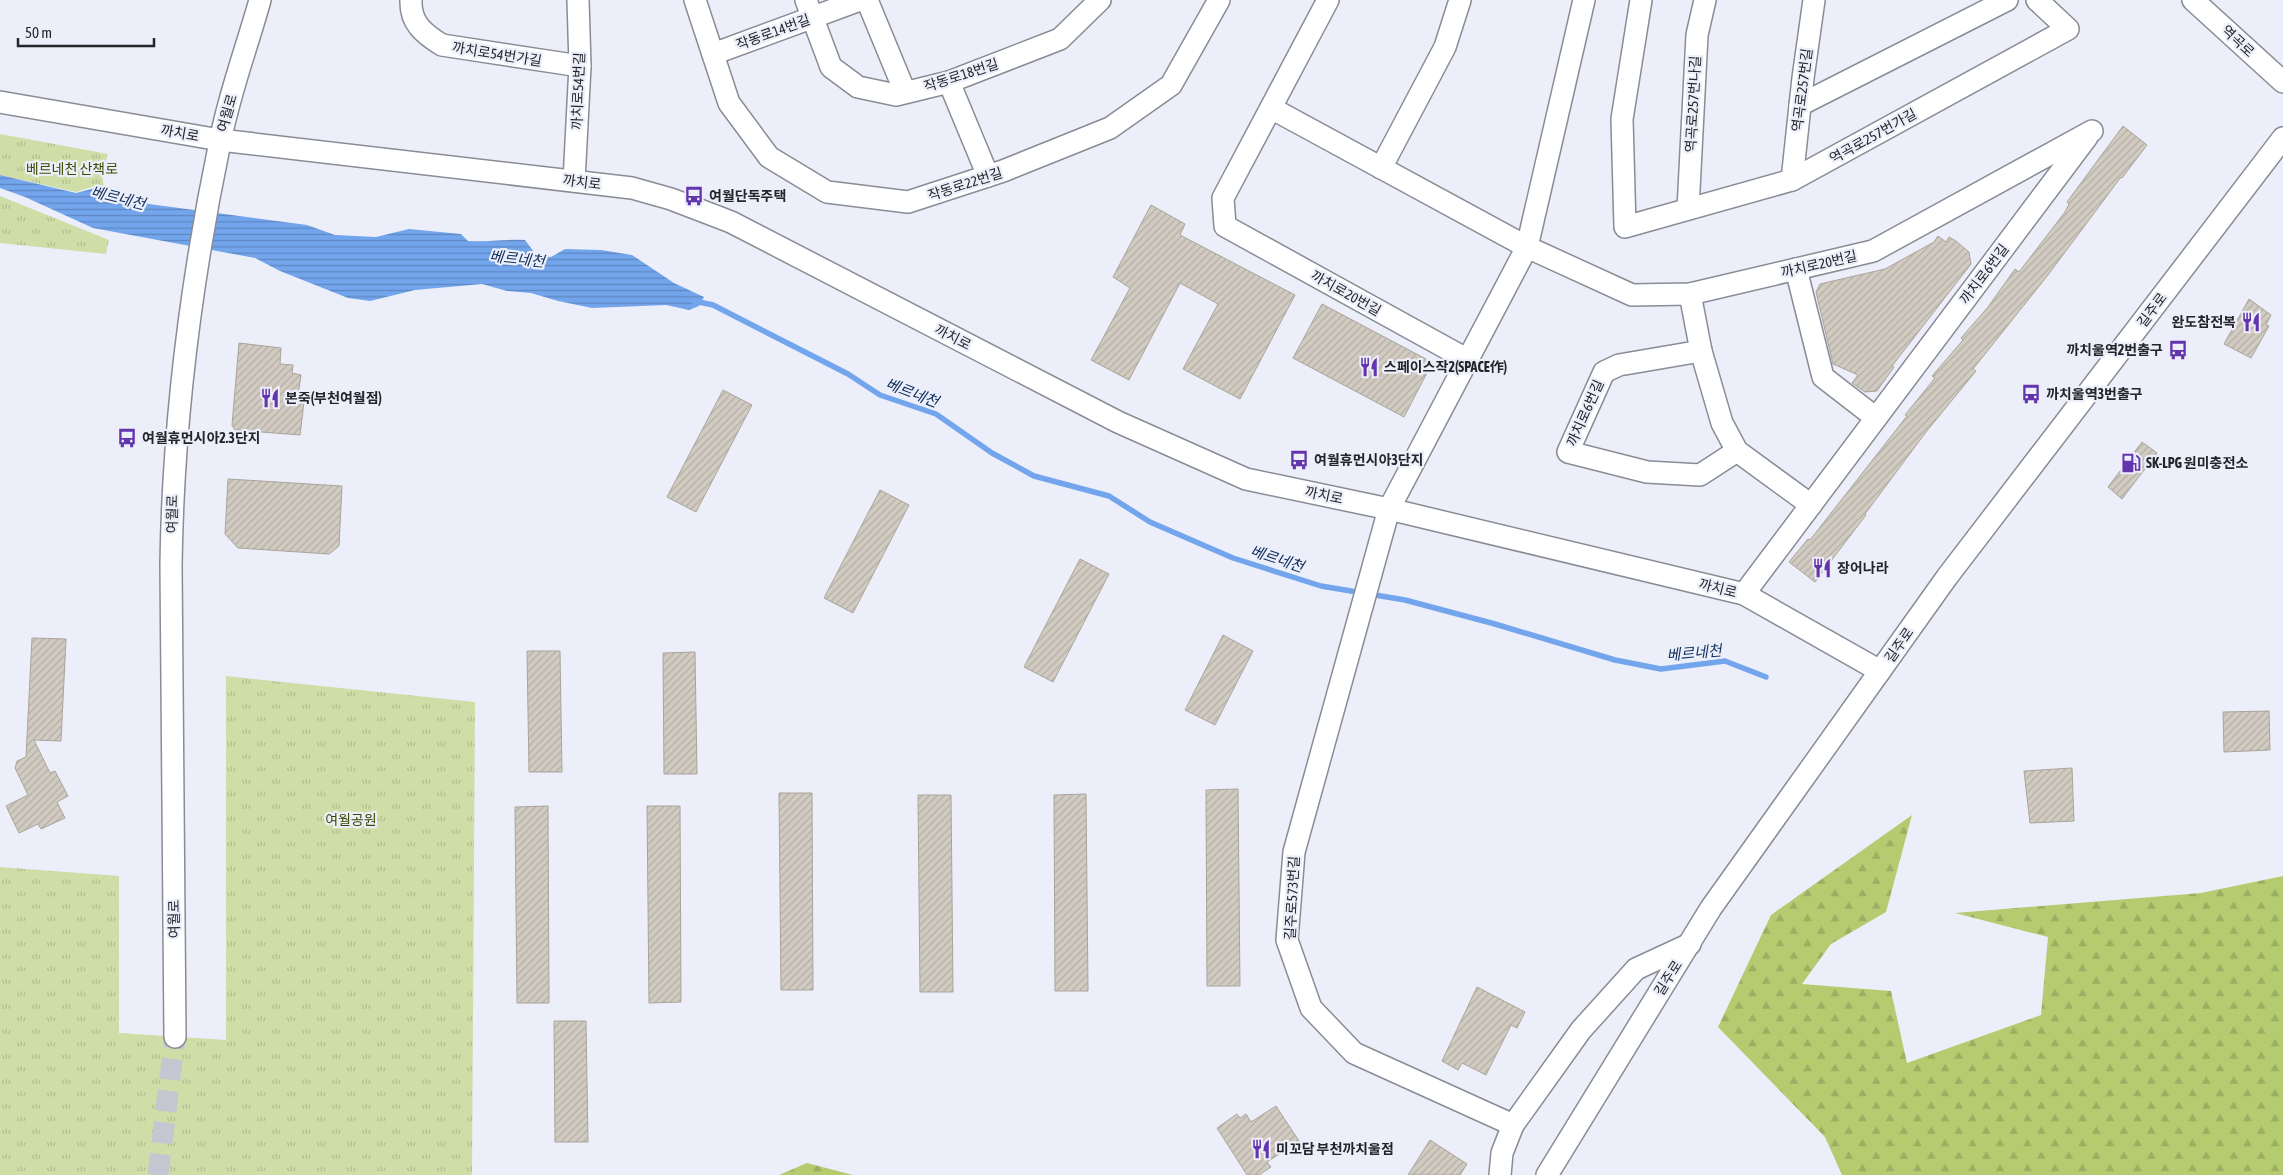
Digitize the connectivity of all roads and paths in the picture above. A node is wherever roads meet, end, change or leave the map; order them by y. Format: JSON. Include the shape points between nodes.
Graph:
{"nodes":[{"id":1,"x":260,"y":0,"type":"edge"},
{"id":2,"x":411,"y":0,"type":"edge"},
{"id":3,"x":578,"y":0,"type":"edge"},
{"id":4,"x":695,"y":0,"type":"edge"},
{"id":5,"x":860,"y":0,"type":"edge"},
{"id":6,"x":867,"y":0,"type":"edge"},
{"id":7,"x":1100,"y":0,"type":"edge"},
{"id":8,"x":1328,"y":0,"type":"edge"},
{"id":9,"x":1460,"y":0,"type":"edge"},
{"id":10,"x":1584,"y":0,"type":"edge"},
{"id":11,"x":1641,"y":0,"type":"edge"},
{"id":12,"x":1705,"y":0,"type":"edge"},
{"id":13,"x":1814,"y":0,"type":"edge"},
{"id":14,"x":2007,"y":0,"type":"edge"},
{"id":15,"x":2038,"y":0,"type":"edge"},
{"id":16,"x":2193,"y":0,"type":"edge"},
{"id":17,"x":1214,"y":2,"type":"edge"},
{"id":18,"x":810,"y":9,"type":"edge"},
{"id":19,"x":713,"y":54,"type":"junction"},
{"id":20,"x":580,"y":66,"type":"junction"},
{"id":21,"x":949,"y":82,"type":"junction"},
{"id":22,"x":2283,"y":82,"type":"edge"},
{"id":23,"x":905,"y":92,"type":"junction"},
{"id":24,"x":0,"y":102,"type":"edge"},
{"id":25,"x":1800,"y":105,"type":"junction"},
{"id":26,"x":1271,"y":108,"type":"junction"},
{"id":27,"x":2092,"y":131,"type":"joint"},
{"id":28,"x":2283,"y":138,"type":"edge"},
{"id":29,"x":220,"y":140,"type":"junction"},
{"id":30,"x":1381,"y":168,"type":"junction"},
{"id":31,"x":988,"y":176,"type":"junction"},
{"id":32,"x":1792,"y":180,"type":"junction"},
{"id":33,"x":574,"y":181,"type":"junction"},
{"id":34,"x":1688,"y":209,"type":"junction"},
{"id":35,"x":1527,"y":247,"type":"junction"},
{"id":36,"x":1796,"y":269,"type":"junction"},
{"id":37,"x":1690,"y":294,"type":"junction"},
{"id":38,"x":1701,"y":351,"type":"junction"},
{"id":39,"x":1468,"y":360,"type":"junction"},
{"id":40,"x":1876,"y":418,"type":"junction"},
{"id":41,"x":1738,"y":451,"type":"junction"},
{"id":42,"x":1811,"y":505,"type":"junction"},
{"id":43,"x":1389,"y":509,"type":"junction"},
{"id":44,"x":1744,"y":594,"type":"junction"},
{"id":45,"x":1880,"y":671,"type":"junction"},
{"id":46,"x":1690,"y":944,"type":"junction"},
{"id":47,"x":176,"y":1037,"type":"tunnel mouth"},
{"id":48,"x":1513,"y":1125,"type":"junction"},
{"id":49,"x":1500,"y":1175,"type":"edge"},
{"id":50,"x":1547,"y":1175,"type":"edge"}],
"edges":[{"from":1,"to":29,"type":"street","name":"여월로"},
{"from":2,"to":20,"type":"street","name":"까치로54번가길","via":[[410,11],[423,34],[442,45]]},
{"from":3,"to":20,"type":"street","name":"까치로54번길"},
{"from":4,"to":19,"type":"street","name":"작동로22번길"},
{"from":5,"to":18,"type":"street","name":"작동로14번길"},
{"from":6,"to":23,"type":"street"},
{"from":7,"to":21,"type":"street","name":"작동로18번길","via":[[1060,39]]},
{"from":8,"to":26,"type":"street"},
{"from":9,"to":30,"type":"street","via":[[1445,48]]},
{"from":10,"to":35,"type":"street"},
{"from":11,"to":34,"type":"street","name":"역곡로257번가길","via":[[1622,119],[1625,227]]},
{"from":12,"to":34,"type":"street","name":"역곡로257번나길","via":[[1696,35]]},
{"from":13,"to":25,"type":"street","name":"역곡로257번길"},
{"from":14,"to":25,"type":"street"},
{"from":15,"to":32,"type":"street","name":"역곡로257번가길","via":[[2068,29]]},
{"from":16,"to":22,"type":"street","name":"역곡로"},
{"from":17,"to":31,"type":"street","name":"작동로22번길","via":[[1171,85],[1110,128]]},
{"from":18,"to":19,"type":"street","name":"작동로14번길"},
{"from":18,"to":23,"type":"street","name":"작동로18번길","via":[[831,67],[858,87],[896,95]]},
{"from":19,"to":31,"type":"street","name":"작동로22번길","via":[[729,103],[769,157],[827,192],[908,202]]},
{"from":20,"to":33,"type":"street","name":"까치로54번길"},
{"from":21,"to":23,"type":"street","name":"작동로18번길"},
{"from":21,"to":31,"type":"street"},
{"from":24,"to":29,"type":"street","name":"까치로"},
{"from":25,"to":32,"type":"street","name":"역곡로257번길"},
{"from":26,"to":30,"type":"street","name":"까치로20번길"},
{"from":26,"to":39,"type":"street","name":"까치로20번길","via":[[1223,198],[1225,226]]},
{"from":27,"to":36,"type":"street","name":"까치로20번길","via":[[1874,251]]},
{"from":27,"to":40,"type":"street","name":"까치로6번길"},
{"from":28,"to":45,"type":"street","name":"길주로","via":[[1947,577]]},
{"from":29,"to":33,"type":"street","name":"까치로"},
{"from":29,"to":47,"type":"street","name":"여월로","via":[[196,277],[172,486]]},
{"from":30,"to":35,"type":"street","name":"까치로20번길"},
{"from":32,"to":34,"type":"street","name":"역곡로257번가길"},
{"from":33,"to":43,"type":"street","name":"까치로","via":[[632,188],[732,222],[1118,422],[1246,479]]},
{"from":35,"to":37,"type":"street","name":"까치로20번길","via":[[1632,295]]},
{"from":35,"to":39,"type":"street"},
{"from":36,"to":37,"type":"street","name":"까치로20번길"},
{"from":36,"to":40,"type":"street","via":[[1823,377]]},
{"from":37,"to":38,"type":"street"},
{"from":38,"to":41,"type":"street","via":[[1722,423]]},
{"from":38,"to":41,"type":"street","name":"까치로6번길","via":[[1619,365],[1604,372],[1568,452],[1647,472],[1700,475]]},
{"from":39,"to":43,"type":"street"},
{"from":40,"to":42,"type":"street","name":"까치로6번길"},
{"from":41,"to":42,"type":"street"},
{"from":42,"to":44,"type":"street","name":"까치로6번길"},
{"from":43,"to":44,"type":"street","name":"까치로"},
{"from":43,"to":48,"type":"street","name":"길주로573번길","via":[[1294,852],[1287,940],[1311,1008],[1354,1053]]},
{"from":44,"to":45,"type":"street","name":"까치로"},
{"from":45,"to":46,"type":"street","name":"길주로","via":[[1712,908]]},
{"from":46,"to":48,"type":"street","via":[[1636,969],[1581,1030]]},
{"from":46,"to":50,"type":"street","name":"길주로"},
{"from":48,"to":49,"type":"street","via":[[1502,1153]]}]}
